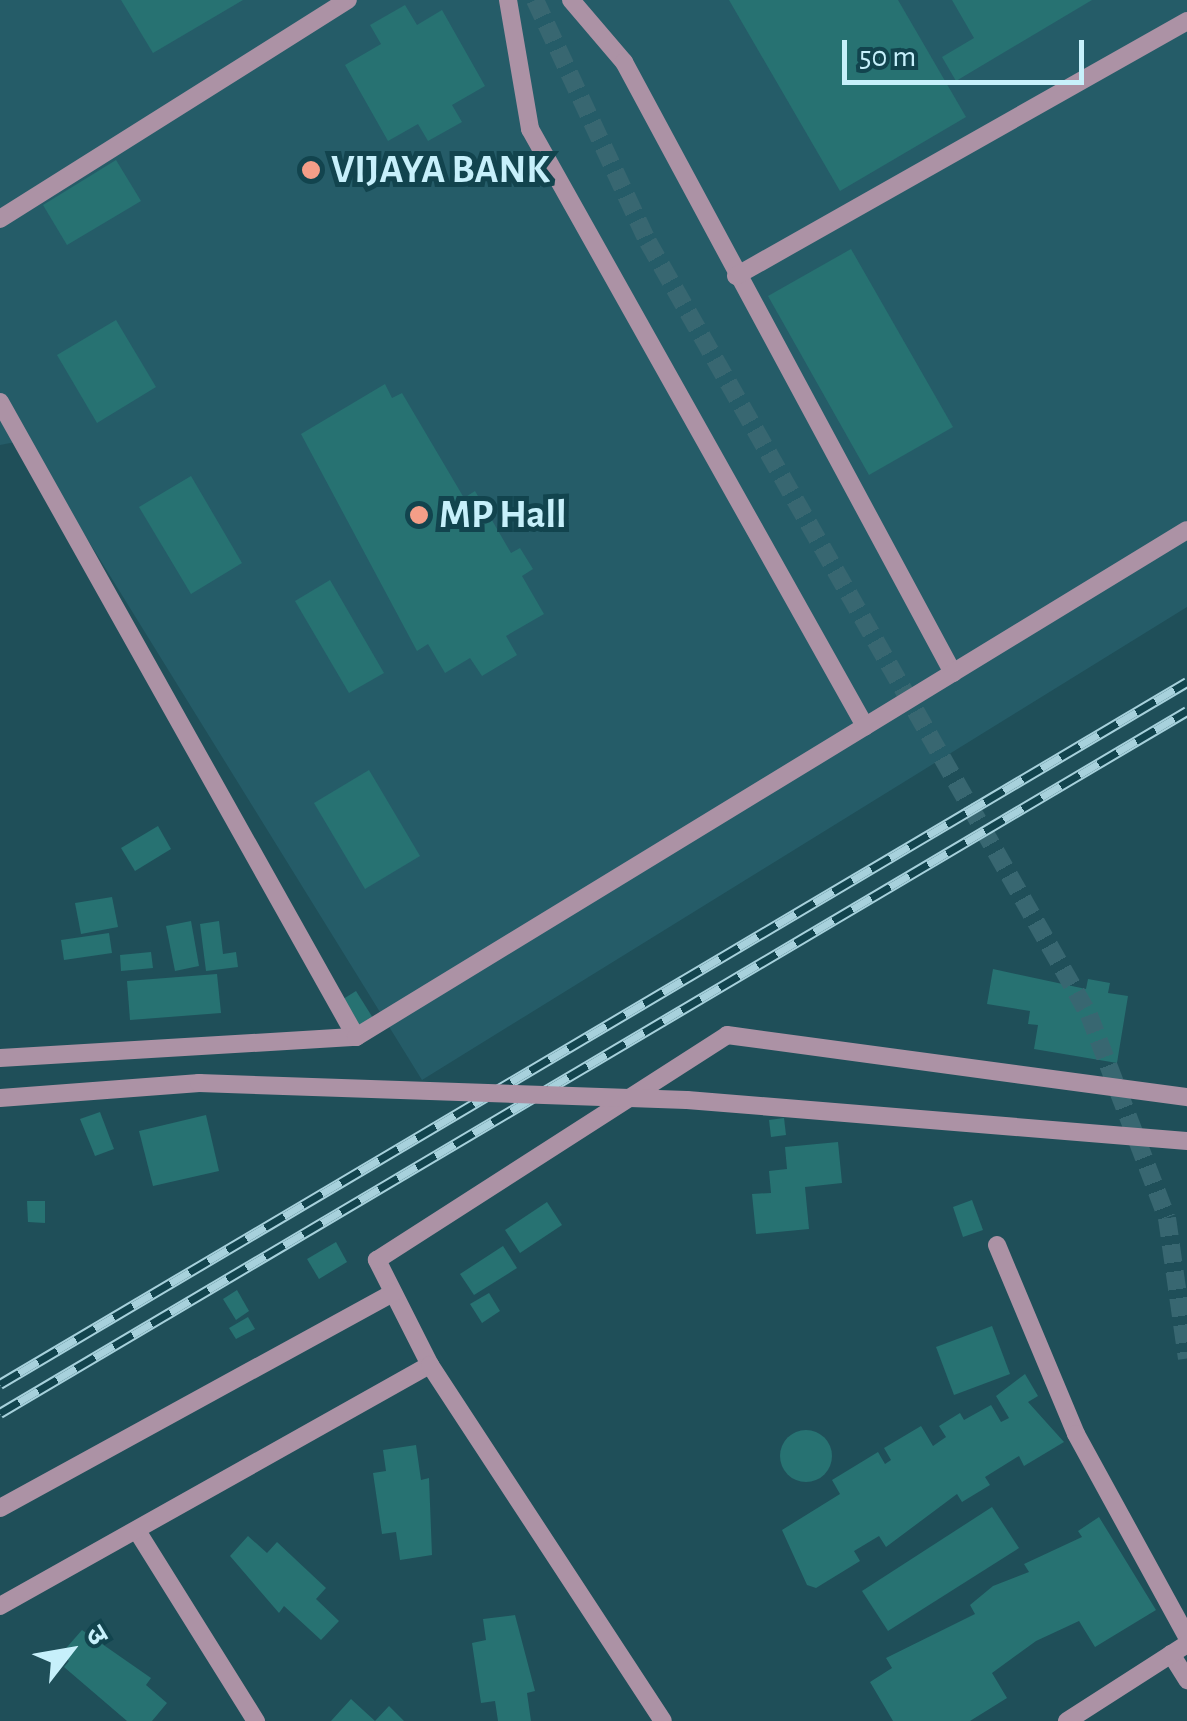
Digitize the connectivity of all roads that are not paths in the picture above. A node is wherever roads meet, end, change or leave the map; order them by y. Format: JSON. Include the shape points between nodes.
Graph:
{"nodes":[{"id":1,"x":348,"y":0,"type":"edge"},
{"id":2,"x":508,"y":0,"type":"edge"},
{"id":3,"x":570,"y":0,"type":"edge"},
{"id":4,"x":1187,"y":21,"type":"edge"},
{"id":5,"x":0,"y":219,"type":"edge"},
{"id":6,"x":736,"y":276,"type":"junction"},
{"id":7,"x":0,"y":402,"type":"edge"},
{"id":8,"x":1187,"y":530,"type":"edge"},
{"id":9,"x":953,"y":673,"type":"junction"},
{"id":10,"x":865,"y":726,"type":"junction"},
{"id":11,"x":356,"y":1037,"type":"junction"},
{"id":12,"x":0,"y":1058,"type":"edge"},
{"id":13,"x":1187,"y":1096,"type":"edge"},
{"id":14,"x":0,"y":1098,"type":"edge"},
{"id":15,"x":1187,"y":1141,"type":"edge"},
{"id":16,"x":996,"y":1245,"type":"dead end"},
{"id":17,"x":393,"y":1293,"type":"junction"},
{"id":18,"x":430,"y":1365,"type":"junction"},
{"id":19,"x":0,"y":1508,"type":"edge"},
{"id":20,"x":139,"y":1534,"type":"junction"},
{"id":21,"x":0,"y":1606,"type":"edge"},
{"id":22,"x":1182,"y":1645,"type":"edge"},
{"id":23,"x":1187,"y":1680,"type":"edge"},
{"id":24,"x":256,"y":1721,"type":"edge"},
{"id":25,"x":663,"y":1721,"type":"edge"},
{"id":26,"x":1068,"y":1721,"type":"edge"}],
"edges":[{"from":1,"to":5,"type":"street"},
{"from":2,"to":10,"type":"street","via":[[530,129]]},
{"from":3,"to":6,"type":"street","via":[[624,62]]},
{"from":4,"to":6,"type":"street"},
{"from":6,"to":9,"type":"street"},
{"from":7,"to":11,"type":"street"},
{"from":8,"to":9,"type":"street"},
{"from":9,"to":10,"type":"street"},
{"from":10,"to":11,"type":"street"},
{"from":11,"to":12,"type":"street"},
{"from":13,"to":17,"type":"street","via":[[727,1035],[376,1260]]},
{"from":14,"to":15,"type":"street","bridge":true,"via":[[199,1083],[687,1100]]},
{"from":16,"to":22,"type":"street","via":[[1076,1434]]},
{"from":17,"to":18,"type":"street"},
{"from":17,"to":19,"type":"street"},
{"from":18,"to":20,"type":"street"},
{"from":18,"to":25,"type":"street"},
{"from":20,"to":21,"type":"street"},
{"from":20,"to":24,"type":"street"},
{"from":22,"to":23,"type":"street"},
{"from":22,"to":26,"type":"street"}]}
